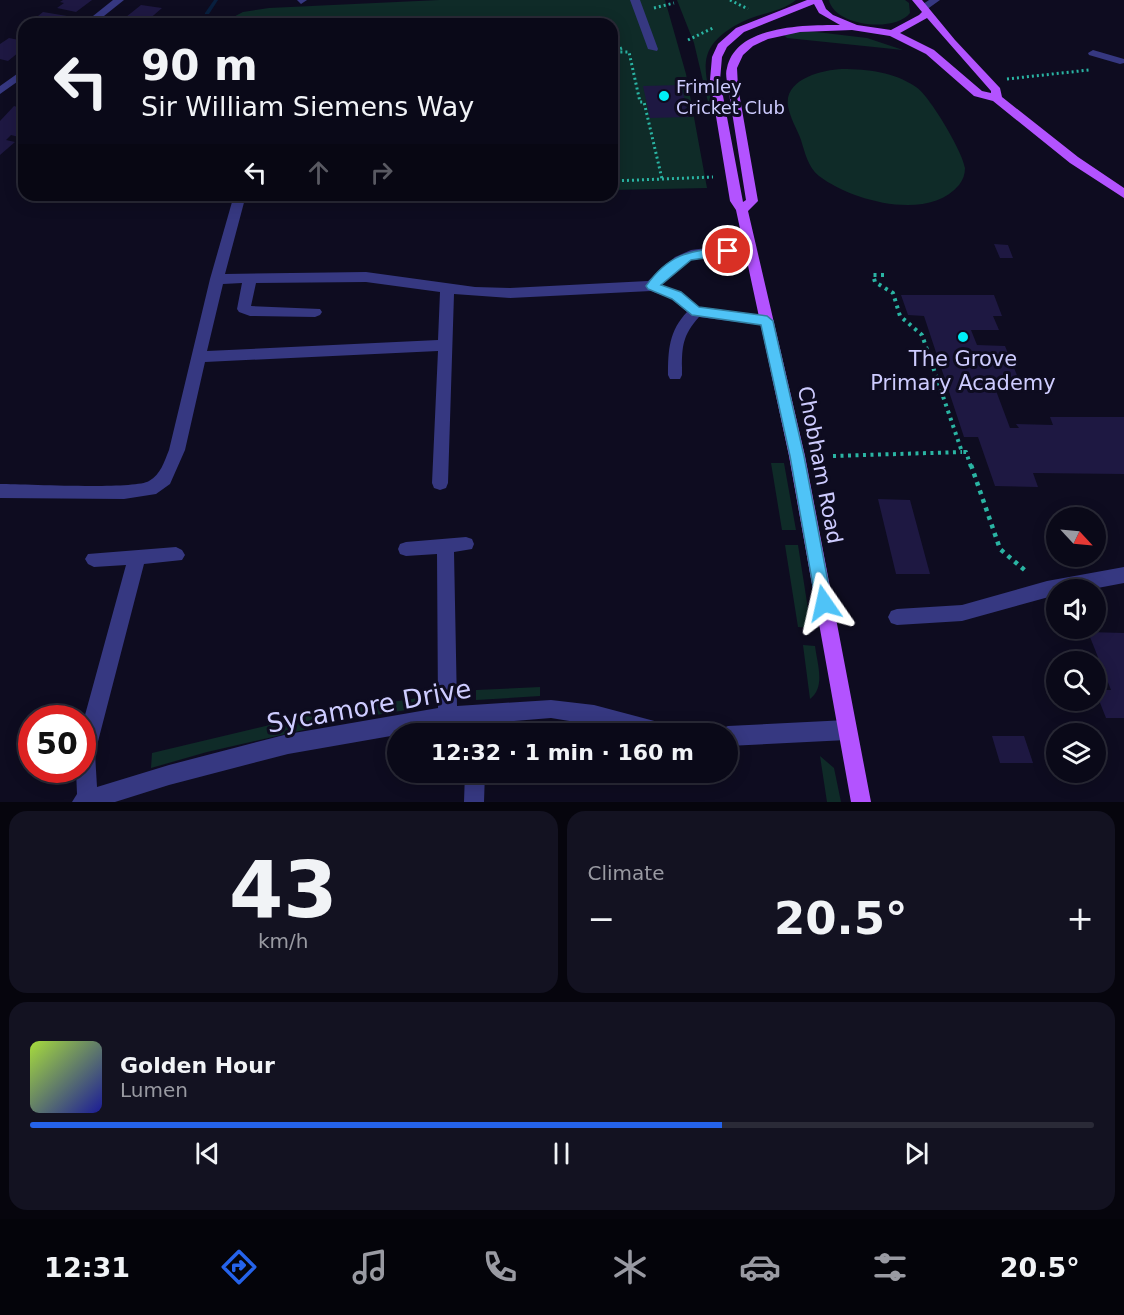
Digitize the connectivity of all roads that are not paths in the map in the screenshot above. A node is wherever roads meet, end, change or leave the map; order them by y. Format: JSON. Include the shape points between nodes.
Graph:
{"nodes":[{"id":1,"x":119,"y":0,"type":"edge"},
{"id":2,"x":635,"y":0,"type":"edge"},
{"id":3,"x":817,"y":0,"type":"edge"},
{"id":4,"x":935,"y":0,"type":"edge"},
{"id":5,"x":922,"y":7,"type":"edge"},
{"id":6,"x":96,"y":18,"type":"edge"},
{"id":7,"x":855,"y":28,"type":"junction"},
{"id":8,"x":892,"y":33,"type":"junction"},
{"id":9,"x":653,"y":49,"type":"dead end"},
{"id":10,"x":1093,"y":53,"type":"dead end"},
{"id":11,"x":1123,"y":65,"type":"edge"},
{"id":12,"x":18,"y":77,"type":"edge"},
{"id":13,"x":0,"y":91,"type":"edge"},
{"id":14,"x":997,"y":98,"type":"junction"},
{"id":15,"x":1124,"y":194,"type":"edge"},
{"id":16,"x":238,"y":201,"type":"edge"},
{"id":17,"x":742,"y":210,"type":"junction"},
{"id":18,"x":750,"y":251,"type":"junction"},
{"id":19,"x":250,"y":278,"type":"junction"},
{"id":20,"x":217,"y":279,"type":"junction"},
{"id":21,"x":652,"y":286,"type":"junction"},
{"id":22,"x":447,"y":288,"type":"junction"},
{"id":23,"x":315,"y":312,"type":"dead end"},
{"id":24,"x":696,"y":312,"type":"junction"},
{"id":25,"x":767,"y":321,"type":"junction"},
{"id":26,"x":446,"y":345,"type":"junction"},
{"id":27,"x":198,"y":357,"type":"junction"},
{"id":28,"x":675,"y":375,"type":"dead end"},
{"id":29,"x":440,"y":483,"type":"dead end"},
{"id":30,"x":0,"y":491,"type":"edge"},
{"id":31,"x":466,"y":544,"type":"dead end"},
{"id":32,"x":445,"y":546,"type":"junction"},
{"id":33,"x":406,"y":549,"type":"dead end"},
{"id":34,"x":176,"y":555,"type":"dead end"},
{"id":35,"x":137,"y":557,"type":"junction"},
{"id":36,"x":94,"y":560,"type":"dead end"},
{"id":37,"x":1124,"y":575,"type":"edge"},
{"id":38,"x":897,"y":617,"type":"dead end"},
{"id":39,"x":448,"y":716,"type":"junction"},
{"id":40,"x":474,"y":723,"type":"edge"},
{"id":41,"x":483,"y":723,"type":"edge"},
{"id":42,"x":625,"y":723,"type":"edge"},
{"id":43,"x":847,"y":730,"type":"junction"},
{"id":44,"x":738,"y":735,"type":"edge"},
{"id":45,"x":475,"y":783,"type":"edge"},
{"id":46,"x":84,"y":801,"type":"edge"},
{"id":47,"x":474,"y":802,"type":"edge"},
{"id":48,"x":861,"y":802,"type":"edge"}],
"edges":[{"from":1,"to":6,"type":"street"},
{"from":2,"to":9,"type":"street"},
{"from":3,"to":7,"type":"main road","via":[[830,18]]},
{"from":3,"to":17,"type":"main road","name":"Chobham Road","via":[[740,30],[722,46],[717,57],[715,80],[736,201]]},
{"from":4,"to":5,"type":"street"},
{"from":5,"to":8,"type":"main road","via":[[920,20]]},
{"from":5,"to":14,"type":"main road","via":[[996,90]]},
{"from":7,"to":8,"type":"main road"},
{"from":7,"to":17,"type":"main road","name":"Chobham Road","via":[[776,32],[748,46],[735,59],[733,87],[752,201]]},
{"from":8,"to":14,"type":"main road","via":[[930,52],[978,94]]},
{"from":10,"to":11,"type":"street"},
{"from":12,"to":13,"type":"street"},
{"from":14,"to":15,"type":"main road","via":[[1074,160]]},
{"from":16,"to":20,"type":"street"},
{"from":17,"to":18,"type":"main road","name":"Chobham Road"},
{"from":18,"to":21,"type":"street","via":[[688,256]]},
{"from":18,"to":25,"type":"main road","name":"Chobham Road"},
{"from":19,"to":20,"type":"street"},
{"from":19,"to":22,"type":"street","via":[[366,277]]},
{"from":19,"to":23,"type":"street","via":[[244,309]]},
{"from":20,"to":27,"type":"street"},
{"from":21,"to":22,"type":"street","via":[[510,293]]},
{"from":21,"to":24,"type":"street","via":[[676,296]]},
{"from":22,"to":26,"type":"street"},
{"from":24,"to":25,"type":"street"},
{"from":24,"to":28,"type":"street","via":[[676,336]]},
{"from":25,"to":43,"type":"main road","name":"Chobham Road","via":[[797,456]]},
{"from":26,"to":27,"type":"street"},
{"from":26,"to":29,"type":"street"},
{"from":27,"to":30,"type":"street","via":[[177,450],[164,479],[150,489]]},
{"from":31,"to":32,"type":"street"},
{"from":32,"to":33,"type":"street"},
{"from":32,"to":39,"type":"street"},
{"from":34,"to":35,"type":"street"},
{"from":35,"to":36,"type":"street"},
{"from":35,"to":46,"type":"street","via":[[85,753]]},
{"from":37,"to":38,"type":"street","via":[[1047,589],[962,613]]},
{"from":39,"to":40,"type":"street","name":"Sycamore Drive"},
{"from":39,"to":46,"type":"street","name":"Sycamore Drive","via":[[288,744]]},
{"from":41,"to":42,"type":"street","name":"Sycamore Drive","via":[[551,709]]},
{"from":43,"to":44,"type":"street"},
{"from":43,"to":48,"type":"main road","name":"Chobham Road"},
{"from":45,"to":47,"type":"street"}]}
